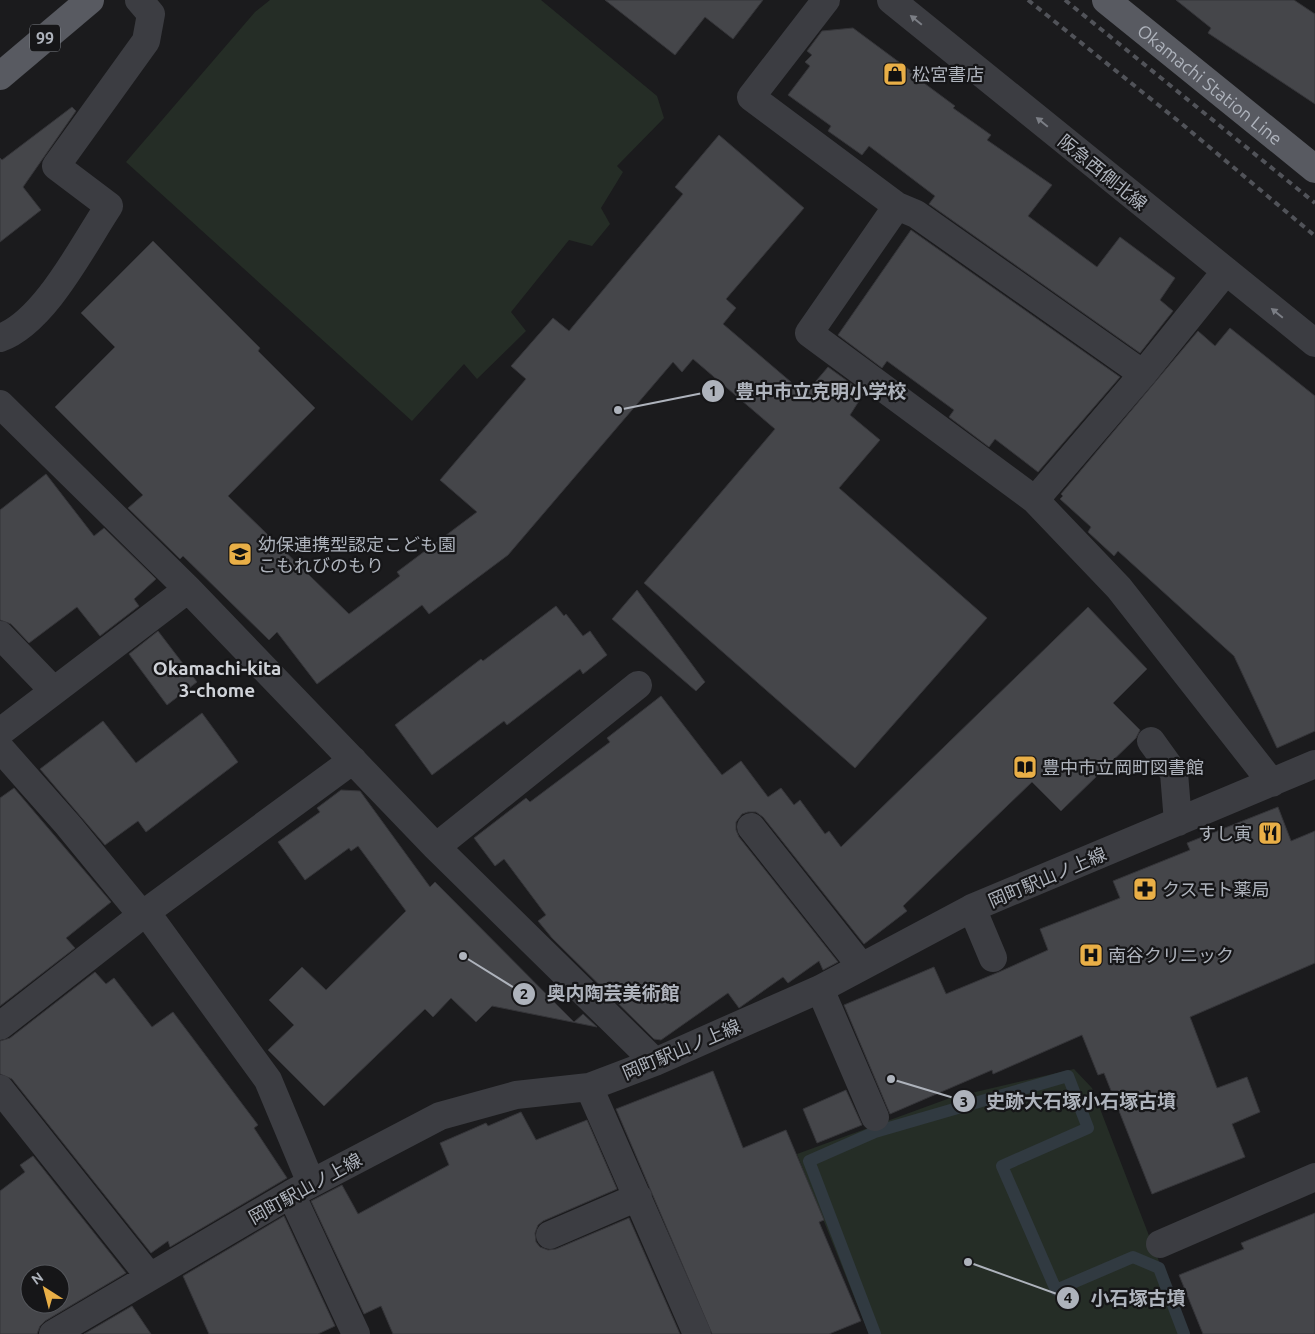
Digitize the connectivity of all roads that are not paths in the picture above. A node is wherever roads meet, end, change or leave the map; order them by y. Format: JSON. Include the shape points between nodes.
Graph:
{"nodes":[{"id":1,"x":90,"y":0,"type":"edge"},
{"id":2,"x":139,"y":0,"type":"edge"},
{"id":3,"x":826,"y":0,"type":"edge"},
{"id":4,"x":892,"y":0,"type":"edge"},
{"id":5,"x":1106,"y":0,"type":"edge"},
{"id":6,"x":0,"y":76,"type":"edge"},
{"id":7,"x":1315,"y":169,"type":"edge"},
{"id":8,"x":897,"y":206,"type":"junction"},
{"id":9,"x":1226,"y":272,"type":"junction"},
{"id":10,"x":0,"y":338,"type":"edge"},
{"id":11,"x":1315,"y":343,"type":"edge"},
{"id":12,"x":1143,"y":374,"type":"junction"},
{"id":13,"x":0,"y":404,"type":"edge"},
{"id":14,"x":1035,"y":500,"type":"junction"},
{"id":15,"x":188,"y":589,"type":"junction"},
{"id":16,"x":0,"y":635,"type":"edge"},
{"id":17,"x":638,"y":685,"type":"dead end"},
{"id":18,"x":54,"y":691,"type":"junction"},
{"id":19,"x":0,"y":732,"type":"edge"},
{"id":20,"x":1151,"y":742,"type":"dead end"},
{"id":21,"x":0,"y":748,"type":"edge"},
{"id":22,"x":354,"y":760,"type":"junction"},
{"id":23,"x":1315,"y":764,"type":"edge"},
{"id":24,"x":1272,"y":783,"type":"junction"},
{"id":25,"x":1178,"y":822,"type":"junction"},
{"id":26,"x":751,"y":827,"type":"dead end"},
{"id":27,"x":436,"y":847,"type":"junction"},
{"id":28,"x":972,"y":908,"type":"junction"},
{"id":29,"x":144,"y":913,"type":"junction"},
{"id":30,"x":992,"y":958,"type":"dead end"},
{"id":31,"x":861,"y":966,"type":"junction"},
{"id":32,"x":820,"y":989,"type":"junction"},
{"id":33,"x":0,"y":1026,"type":"edge"},
{"id":34,"x":655,"y":1062,"type":"junction"},
{"id":35,"x":589,"y":1087,"type":"junction"},
{"id":36,"x":0,"y":1089,"type":"edge"},
{"id":37,"x":875,"y":1117,"type":"dead end"},
{"id":38,"x":1315,"y":1177,"type":"edge"},
{"id":39,"x":301,"y":1189,"type":"junction"},
{"id":40,"x":638,"y":1197,"type":"junction"},
{"id":41,"x":550,"y":1235,"type":"dead end"},
{"id":42,"x":1160,"y":1244,"type":"dead end"},
{"id":43,"x":149,"y":1276,"type":"junction"},
{"id":44,"x":63,"y":1331,"type":"edge"},
{"id":45,"x":356,"y":1334,"type":"edge"},
{"id":46,"x":697,"y":1334,"type":"edge"}],
"edges":[{"from":1,"to":6,"type":"main road","number":"99"},
{"from":2,"to":10,"type":"street","via":[[151,14],[146,41],[56,166],[109,206],[34,316]]},
{"from":3,"to":8,"type":"street","via":[[751,97]]},
{"from":9,"to":4,"type":"street","name":"阪急西側北線","one_way":true},
{"from":5,"to":7,"type":"main road","name":"Okamachi Station Line"},
{"from":8,"to":12,"type":"street","via":[[916,214]]},
{"from":8,"to":14,"type":"street","via":[[809,333]]},
{"from":11,"to":9,"type":"street","name":"阪急西側北線","one_way":true},
{"from":9,"to":12,"type":"street"},
{"from":12,"to":14,"type":"street"},
{"from":13,"to":15,"type":"street"},
{"from":14,"to":24,"type":"street","via":[[1119,588]]},
{"from":15,"to":18,"type":"street"},
{"from":15,"to":22,"type":"street"},
{"from":16,"to":18,"type":"street"},
{"from":17,"to":27,"type":"street"},
{"from":18,"to":19,"type":"street"},
{"from":20,"to":25,"type":"street","via":[[1174,773]]},
{"from":21,"to":29,"type":"street"},
{"from":22,"to":27,"type":"street"},
{"from":22,"to":29,"type":"street"},
{"from":23,"to":24,"type":"street","name":"岡町駅山ノ上線"},
{"from":24,"to":25,"type":"street","name":"岡町駅山ノ上線"},
{"from":25,"to":28,"type":"street","name":"岡町駅山ノ上線"},
{"from":26,"to":31,"type":"street"},
{"from":27,"to":34,"type":"street"},
{"from":28,"to":30,"type":"street"},
{"from":28,"to":31,"type":"street","name":"岡町駅山ノ上線"},
{"from":29,"to":33,"type":"street"},
{"from":29,"to":39,"type":"street","via":[[268,1080]]},
{"from":31,"to":32,"type":"street","name":"岡町駅山ノ上線"},
{"from":32,"to":34,"type":"street","name":"岡町駅山ノ上線"},
{"from":32,"to":37,"type":"street"},
{"from":34,"to":35,"type":"street","name":"岡町駅山ノ上線"},
{"from":35,"to":39,"type":"street","name":"岡町駅山ノ上線","via":[[516,1095],[440,1116]]},
{"from":35,"to":40,"type":"street"},
{"from":36,"to":43,"type":"street"},
{"from":38,"to":42,"type":"street"},
{"from":39,"to":43,"type":"street","name":"岡町駅山ノ上線"},
{"from":39,"to":45,"type":"street"},
{"from":40,"to":41,"type":"street"},
{"from":40,"to":46,"type":"street"},
{"from":43,"to":44,"type":"street","name":"岡町駅山ノ上線"}]}
